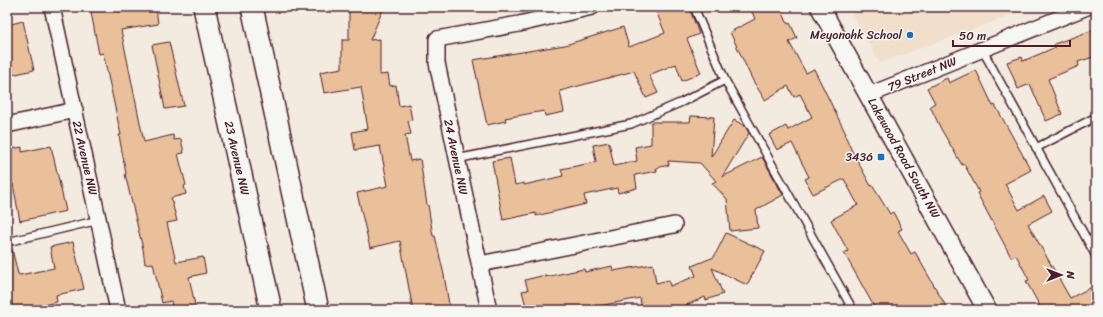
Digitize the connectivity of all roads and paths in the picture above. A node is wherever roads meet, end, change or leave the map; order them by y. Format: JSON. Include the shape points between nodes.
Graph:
{"nodes":[{"id":1,"x":52,"y":7,"type":"edge"},
{"id":2,"x":204,"y":7,"type":"edge"},
{"id":3,"x":252,"y":7,"type":"edge"},
{"id":4,"x":592,"y":7,"type":"edge"},
{"id":5,"x":694,"y":7,"type":"edge"},
{"id":6,"x":820,"y":7,"type":"edge"},
{"id":7,"x":1087,"y":7,"type":"edge"},
{"id":8,"x":982,"y":49,"type":"junction"},
{"id":9,"x":725,"y":80,"type":"junction"},
{"id":10,"x":869,"y":95,"type":"junction"},
{"id":11,"x":75,"y":110,"type":"junction"},
{"id":12,"x":1096,"y":117,"type":"edge"},
{"id":13,"x":7,"y":125,"type":"edge"},
{"id":14,"x":1036,"y":148,"type":"junction"},
{"id":15,"x":456,"y":159,"type":"junction"},
{"id":16,"x":99,"y":220,"type":"junction"},
{"id":17,"x":674,"y":225,"type":"dead end"},
{"id":18,"x":7,"y":242,"type":"edge"},
{"id":19,"x":1096,"y":256,"type":"edge"},
{"id":20,"x":480,"y":264,"type":"junction"},
{"id":21,"x":118,"y":310,"type":"edge"},
{"id":22,"x":271,"y":310,"type":"edge"},
{"id":23,"x":318,"y":310,"type":"edge"},
{"id":24,"x":488,"y":310,"type":"edge"},
{"id":25,"x":853,"y":310,"type":"edge"},
{"id":26,"x":987,"y":310,"type":"edge"}],
"edges":[{"from":1,"to":11,"type":"street","name":"22 Avenue NW"},
{"from":2,"to":22,"type":"main road","name":"23 Avenue NW"},
{"from":3,"to":23,"type":"main road"},
{"from":4,"to":15,"type":"street","name":"24 Avenue NW","via":[[438,39],[436,50]]},
{"from":5,"to":9,"type":"lane"},
{"from":6,"to":10,"type":"street","name":"Lakewood Road South NW"},
{"from":7,"to":8,"type":"street","name":"79 Street NW"},
{"from":8,"to":10,"type":"street","name":"79 Street NW"},
{"from":8,"to":14,"type":"lane"},
{"from":9,"to":15,"type":"lane","via":[[631,124]]},
{"from":9,"to":25,"type":"lane"},
{"from":10,"to":26,"type":"street","name":"Lakewood Road South NW"},
{"from":11,"to":13,"type":"street"},
{"from":11,"to":16,"type":"street","name":"22 Avenue NW"},
{"from":12,"to":14,"type":"lane"},
{"from":14,"to":19,"type":"lane"},
{"from":15,"to":20,"type":"street","name":"24 Avenue NW"},
{"from":16,"to":18,"type":"lane"},
{"from":16,"to":21,"type":"street","name":"22 Avenue NW"},
{"from":17,"to":20,"type":"street"},
{"from":20,"to":24,"type":"street","name":"24 Avenue NW"}]}
